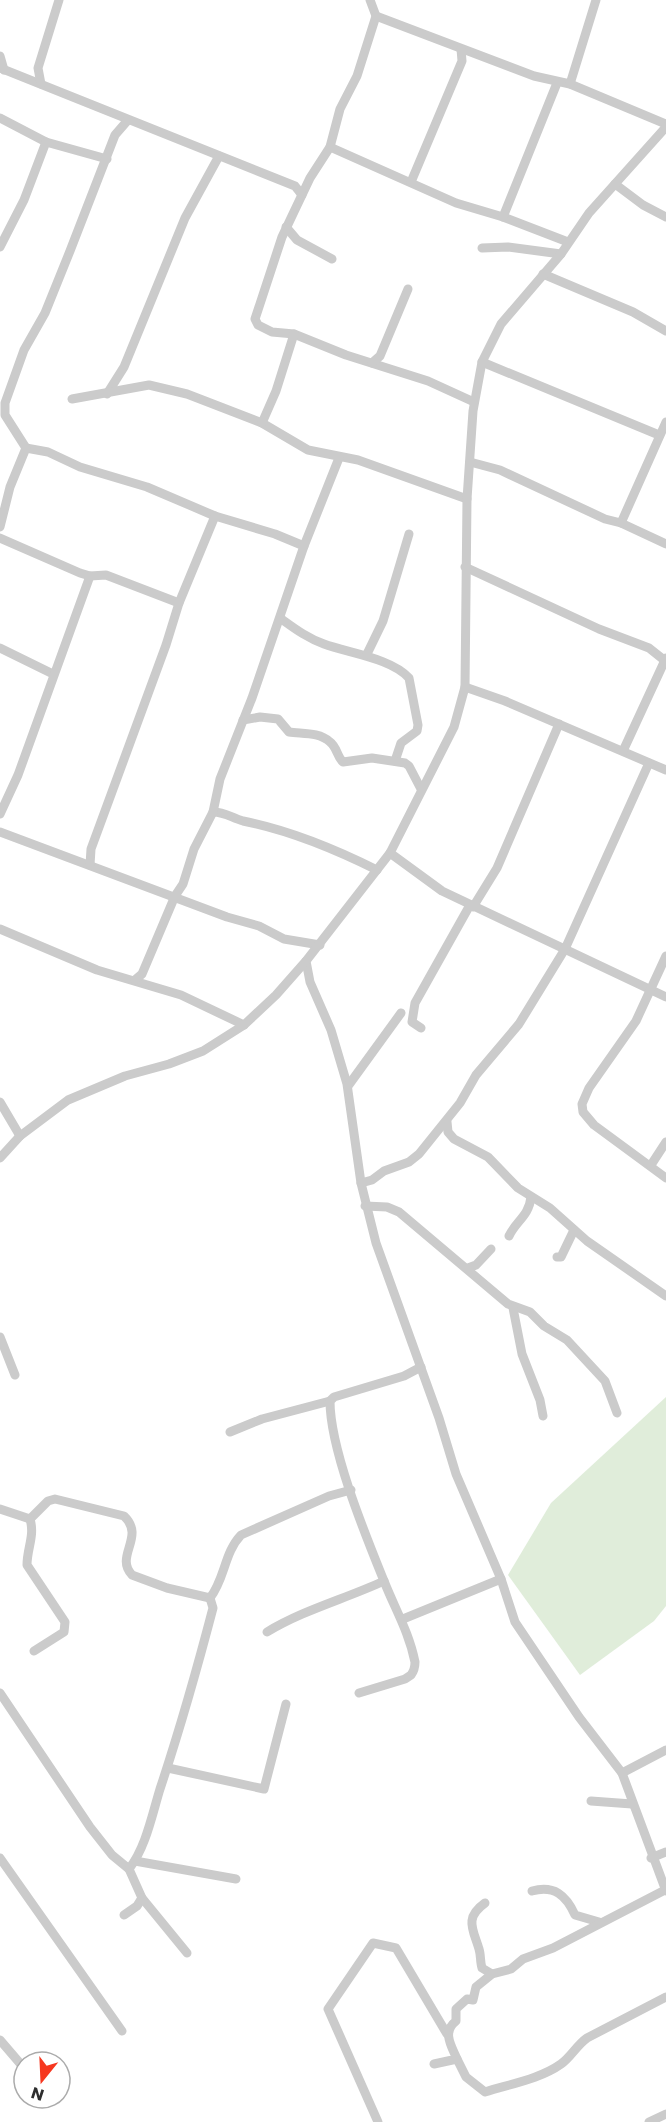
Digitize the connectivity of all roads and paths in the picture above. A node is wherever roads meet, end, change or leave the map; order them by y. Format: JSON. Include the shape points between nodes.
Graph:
{"nodes":[{"id":1,"x":59,"y":0,"type":"edge"},
{"id":2,"x":370,"y":0,"type":"edge"},
{"id":3,"x":596,"y":0,"type":"edge"},
{"id":4,"x":376,"y":16,"type":"junction"},
{"id":5,"x":461,"y":49,"type":"junction"},
{"id":6,"x":474,"y":53,"type":"junction"},
{"id":7,"x":0,"y":56,"type":"edge"},
{"id":8,"x":462,"y":61,"type":"junction"},
{"id":9,"x":2,"y":69,"type":"edge"},
{"id":10,"x":557,"y":83,"type":"junction"},
{"id":11,"x":41,"y":84,"type":"junction"},
{"id":12,"x":570,"y":84,"type":"junction"},
{"id":13,"x":0,"y":118,"type":"edge"},
{"id":14,"x":128,"y":120,"type":"junction"},
{"id":15,"x":666,"y":126,"type":"edge"},
{"id":16,"x":46,"y":142,"type":"junction"},
{"id":17,"x":330,"y":147,"type":"junction"},
{"id":18,"x":219,"y":156,"type":"junction"},
{"id":19,"x":107,"y":159,"type":"junction"},
{"id":20,"x":310,"y":178,"type":"junction"},
{"id":21,"x":411,"y":182,"type":"junction"},
{"id":22,"x":615,"y":184,"type":"junction"},
{"id":23,"x":295,"y":186,"type":"junction"},
{"id":24,"x":302,"y":195,"type":"junction"},
{"id":25,"x":503,"y":217,"type":"junction"},
{"id":26,"x":666,"y":217,"type":"edge"},
{"id":27,"x":287,"y":233,"type":"junction"},
{"id":28,"x":568,"y":242,"type":"junction"},
{"id":29,"x":0,"y":248,"type":"edge"},
{"id":30,"x":482,"y":248,"type":"dead end"},
{"id":31,"x":561,"y":254,"type":"junction"},
{"id":32,"x":332,"y":259,"type":"dead end"},
{"id":33,"x":543,"y":274,"type":"junction"},
{"id":34,"x":408,"y":289,"type":"dead end"},
{"id":35,"x":666,"y":331,"type":"edge"},
{"id":36,"x":294,"y":334,"type":"junction"},
{"id":37,"x":380,"y":356,"type":"junction"},
{"id":38,"x":482,"y":362,"type":"junction"},
{"id":39,"x":372,"y":363,"type":"junction"},
{"id":40,"x":385,"y":368,"type":"junction"},
{"id":41,"x":14,"y":374,"type":"junction"},
{"id":42,"x":107,"y":394,"type":"junction"},
{"id":43,"x":0,"y":396,"type":"edge"},
{"id":44,"x":72,"y":399,"type":"dead end"},
{"id":45,"x":474,"y":402,"type":"junction"},
{"id":46,"x":666,"y":422,"type":"edge"},
{"id":47,"x":262,"y":423,"type":"junction"},
{"id":48,"x":659,"y":435,"type":"junction"},
{"id":49,"x":26,"y":448,"type":"junction"},
{"id":50,"x":339,"y":458,"type":"junction"},
{"id":51,"x":470,"y":462,"type":"junction"},
{"id":52,"x":0,"y":484,"type":"edge"},
{"id":53,"x":10,"y":487,"type":"junction"},
{"id":54,"x":467,"y":499,"type":"junction"},
{"id":55,"x":215,"y":516,"type":"junction"},
{"id":56,"x":621,"y":523,"type":"junction"},
{"id":57,"x":0,"y":527,"type":"edge"},
{"id":58,"x":409,"y":534,"type":"dead end"},
{"id":59,"x":0,"y":537,"type":"edge"},
{"id":60,"x":666,"y":544,"type":"edge"},
{"id":61,"x":304,"y":546,"type":"junction"},
{"id":62,"x":465,"y":567,"type":"junction"},
{"id":63,"x":90,"y":576,"type":"junction"},
{"id":64,"x":179,"y":603,"type":"junction"},
{"id":65,"x":280,"y":618,"type":"junction"},
{"id":66,"x":0,"y":648,"type":"edge"},
{"id":67,"x":367,"y":654,"type":"junction"},
{"id":68,"x":665,"y":659,"type":"edge"},
{"id":69,"x":53,"y":674,"type":"junction"},
{"id":70,"x":465,"y":687,"type":"junction"},
{"id":71,"x":243,"y":720,"type":"junction"},
{"id":72,"x":559,"y":724,"type":"junction"},
{"id":73,"x":623,"y":751,"type":"junction"},
{"id":74,"x":395,"y":760,"type":"junction"},
{"id":75,"x":649,"y":763,"type":"junction"},
{"id":76,"x":666,"y":770,"type":"edge"},
{"id":77,"x":421,"y":789,"type":"junction"},
{"id":78,"x":218,"y":812,"type":"junction"},
{"id":79,"x":0,"y":814,"type":"edge"},
{"id":80,"x":0,"y":832,"type":"edge"},
{"id":81,"x":390,"y":854,"type":"junction"},
{"id":82,"x":90,"y":865,"type":"junction"},
{"id":83,"x":376,"y":870,"type":"junction"},
{"id":84,"x":175,"y":896,"type":"junction"},
{"id":85,"x":471,"y":906,"type":"junction"},
{"id":86,"x":0,"y":929,"type":"edge"},
{"id":87,"x":320,"y":945,"type":"junction"},
{"id":88,"x":565,"y":948,"type":"junction"},
{"id":89,"x":666,"y":956,"type":"edge"},
{"id":90,"x":306,"y":961,"type":"junction"},
{"id":91,"x":294,"y":975,"type":"junction"},
{"id":92,"x":138,"y":977,"type":"junction"},
{"id":93,"x":310,"y":982,"type":"junction"},
{"id":94,"x":650,"y":990,"type":"junction"},
{"id":95,"x":666,"y":997,"type":"edge"},
{"id":96,"x":401,"y":1013,"type":"dead end"},
{"id":97,"x":244,"y":1025,"type":"junction"},
{"id":98,"x":421,"y":1028,"type":"dead end"},
{"id":99,"x":348,"y":1086,"type":"junction"},
{"id":100,"x":0,"y":1102,"type":"edge"},
{"id":101,"x":445,"y":1128,"type":"junction"},
{"id":102,"x":20,"y":1136,"type":"junction"},
{"id":103,"x":666,"y":1142,"type":"edge"},
{"id":104,"x":0,"y":1158,"type":"edge"},
{"id":105,"x":651,"y":1165,"type":"junction"},
{"id":106,"x":666,"y":1178,"type":"edge"},
{"id":107,"x":361,"y":1183,"type":"junction"},
{"id":108,"x":531,"y":1197,"type":"junction"},
{"id":109,"x":365,"y":1206,"type":"junction"},
{"id":110,"x":574,"y":1230,"type":"junction"},
{"id":111,"x":509,"y":1236,"type":"dead end"},
{"id":112,"x":491,"y":1249,"type":"dead end"},
{"id":113,"x":557,"y":1257,"type":"dead end"},
{"id":114,"x":468,"y":1268,"type":"junction"},
{"id":115,"x":666,"y":1296,"type":"edge"},
{"id":116,"x":513,"y":1308,"type":"junction"},
{"id":117,"x":0,"y":1337,"type":"edge"},
{"id":118,"x":421,"y":1367,"type":"junction"},
{"id":119,"x":15,"y":1375,"type":"dead end"},
{"id":120,"x":330,"y":1401,"type":"junction"},
{"id":121,"x":617,"y":1413,"type":"dead end"},
{"id":122,"x":543,"y":1416,"type":"dead end"},
{"id":123,"x":230,"y":1432,"type":"dead end"},
{"id":124,"x":351,"y":1490,"type":"junction"},
{"id":125,"x":0,"y":1509,"type":"edge"},
{"id":126,"x":30,"y":1519,"type":"junction"},
{"id":127,"x":501,"y":1579,"type":"junction"},
{"id":128,"x":384,"y":1581,"type":"junction"},
{"id":129,"x":210,"y":1598,"type":"junction"},
{"id":130,"x":403,"y":1619,"type":"junction"},
{"id":131,"x":267,"y":1632,"type":"dead end"},
{"id":132,"x":34,"y":1651,"type":"dead end"},
{"id":133,"x":0,"y":1693,"type":"edge"},
{"id":134,"x":359,"y":1693,"type":"dead end"},
{"id":135,"x":286,"y":1704,"type":"dead end"},
{"id":136,"x":666,"y":1750,"type":"edge"},
{"id":137,"x":168,"y":1768,"type":"junction"},
{"id":138,"x":622,"y":1773,"type":"junction"},
{"id":139,"x":591,"y":1801,"type":"dead end"},
{"id":140,"x":632,"y":1804,"type":"junction"},
{"id":141,"x":666,"y":1852,"type":"edge"},
{"id":142,"x":0,"y":1858,"type":"edge"},
{"id":143,"x":651,"y":1858,"type":"junction"},
{"id":144,"x":135,"y":1860,"type":"junction"},
{"id":145,"x":129,"y":1869,"type":"junction"},
{"id":146,"x":236,"y":1879,"type":"dead end"},
{"id":147,"x":532,"y":1891,"type":"dead end"},
{"id":148,"x":666,"y":1891,"type":"edge"},
{"id":149,"x":142,"y":1898,"type":"junction"},
{"id":150,"x":485,"y":1903,"type":"dead end"},
{"id":151,"x":124,"y":1915,"type":"dead end"},
{"id":152,"x":599,"y":1922,"type":"junction"},
{"id":153,"x":188,"y":1953,"type":"dead end"},
{"id":154,"x":492,"y":1974,"type":"junction"},
{"id":155,"x":666,"y":1997,"type":"edge"},
{"id":156,"x":122,"y":2031,"type":"dead end"},
{"id":157,"x":447,"y":2034,"type":"junction"},
{"id":158,"x":0,"y":2040,"type":"edge"},
{"id":159,"x":12,"y":2054,"type":"edge"},
{"id":160,"x":457,"y":2059,"type":"junction"},
{"id":161,"x":434,"y":2064,"type":"dead end"},
{"id":162,"x":666,"y":2114,"type":"edge"},
{"id":163,"x":378,"y":2122,"type":"edge"},
{"id":164,"x":649,"y":2122,"type":"edge"}],
"edges":[{"from":1,"to":11,"type":"street","via":[[39,68]]},
{"from":2,"to":4,"type":"street"},
{"from":3,"to":12,"type":"street"},
{"from":4,"to":5,"type":"street"},
{"from":4,"to":17,"type":"street","via":[[357,76],[340,109]]},
{"from":5,"to":6,"type":"street"},
{"from":5,"to":8,"type":"street"},
{"from":6,"to":8,"type":"street"},
{"from":6,"to":10,"type":"street"},
{"from":7,"to":9,"type":"street"},
{"from":8,"to":21,"type":"street"},
{"from":9,"to":11,"type":"street"},
{"from":10,"to":12,"type":"street"},
{"from":10,"to":25,"type":"street"},
{"from":11,"to":14,"type":"street"},
{"from":12,"to":15,"type":"street"},
{"from":13,"to":16,"type":"street"},
{"from":14,"to":18,"type":"street"},
{"from":14,"to":19,"type":"street","via":[[115,135]]},
{"from":15,"to":22,"type":"street"},
{"from":16,"to":19,"type":"street"},
{"from":16,"to":29,"type":"street"},
{"from":17,"to":20,"type":"street"},
{"from":17,"to":21,"type":"street"},
{"from":18,"to":23,"type":"street"},
{"from":18,"to":42,"type":"street","via":[[186,218],[124,367]]},
{"from":19,"to":41,"type":"street","via":[[45,313]]},
{"from":20,"to":23,"type":"street"},
{"from":20,"to":24,"type":"street"},
{"from":21,"to":25,"type":"street","via":[[456,203]]},
{"from":22,"to":26,"type":"street"},
{"from":22,"to":28,"type":"street"},
{"from":23,"to":24,"type":"street"},
{"from":24,"to":27,"type":"street"},
{"from":25,"to":28,"type":"street"},
{"from":27,"to":32,"type":"street"},
{"from":27,"to":36,"type":"street","via":[[255,319],[272,332]]},
{"from":28,"to":31,"type":"street"},
{"from":30,"to":31,"type":"street"},
{"from":31,"to":33,"type":"street"},
{"from":33,"to":35,"type":"street","via":[[633,312]]},
{"from":33,"to":38,"type":"street","via":[[501,324]]},
{"from":34,"to":37,"type":"street"},
{"from":36,"to":39,"type":"street"},
{"from":36,"to":47,"type":"street"},
{"from":37,"to":39,"type":"street"},
{"from":37,"to":40,"type":"street"},
{"from":38,"to":45,"type":"street"},
{"from":38,"to":48,"type":"street"},
{"from":39,"to":40,"type":"street"},
{"from":40,"to":45,"type":"street","via":[[428,381]]},
{"from":41,"to":43,"type":"street"},
{"from":41,"to":49,"type":"street","via":[[5,415]]},
{"from":42,"to":44,"type":"street"},
{"from":42,"to":47,"type":"street","via":[[150,385],[187,394]]},
{"from":45,"to":51,"type":"street"},
{"from":46,"to":48,"type":"street"},
{"from":47,"to":50,"type":"street","via":[[308,450]]},
{"from":48,"to":56,"type":"street"},
{"from":49,"to":53,"type":"street"},
{"from":49,"to":55,"type":"street","via":[[147,487]]},
{"from":50,"to":54,"type":"street","via":[[358,460]]},
{"from":50,"to":61,"type":"street"},
{"from":51,"to":54,"type":"street"},
{"from":51,"to":56,"type":"street","via":[[500,470]]},
{"from":52,"to":53,"type":"street"},
{"from":53,"to":57,"type":"street"},
{"from":54,"to":62,"type":"street"},
{"from":55,"to":61,"type":"street"},
{"from":55,"to":64,"type":"street"},
{"from":56,"to":60,"type":"street"},
{"from":58,"to":67,"type":"street","via":[[383,621]]},
{"from":59,"to":63,"type":"street"},
{"from":61,"to":65,"type":"street"},
{"from":62,"to":68,"type":"street","via":[[649,648]]},
{"from":62,"to":70,"type":"street"},
{"from":63,"to":64,"type":"street","via":[[106,575]]},
{"from":63,"to":69,"type":"street"},
{"from":64,"to":82,"type":"street","via":[[91,849]]},
{"from":65,"to":67,"type":"street","via":[[316,641]]},
{"from":65,"to":71,"type":"street"},
{"from":66,"to":69,"type":"street"},
{"from":67,"to":74,"type":"street","via":[[405,674],[411,685],[417,731],[401,743]]},
{"from":68,"to":73,"type":"street"},
{"from":69,"to":79,"type":"street"},
{"from":70,"to":72,"type":"street"},
{"from":70,"to":77,"type":"street","via":[[454,728]]},
{"from":71,"to":74,"type":"street","via":[[278,719],[289,732],[307,732],[330,742],[343,762]]},
{"from":71,"to":78,"type":"street","via":[[227,757],[215,801]]},
{"from":72,"to":73,"type":"street"},
{"from":72,"to":85,"type":"street","via":[[497,868]]},
{"from":73,"to":75,"type":"street"},
{"from":74,"to":77,"type":"street","via":[[409,766]]},
{"from":75,"to":76,"type":"street"},
{"from":75,"to":88,"type":"street"},
{"from":77,"to":81,"type":"street"},
{"from":78,"to":83,"type":"street","via":[[263,823]]},
{"from":78,"to":84,"type":"street","via":[[194,849]]},
{"from":80,"to":82,"type":"street"},
{"from":81,"to":83,"type":"street"},
{"from":81,"to":85,"type":"street","via":[[442,891]]},
{"from":82,"to":84,"type":"street"},
{"from":83,"to":87,"type":"street"},
{"from":84,"to":87,"type":"street","via":[[284,939]]},
{"from":84,"to":92,"type":"street"},
{"from":85,"to":88,"type":"street"},
{"from":85,"to":98,"type":"street","via":[[415,1003],[412,1022]]},
{"from":86,"to":92,"type":"street","via":[[96,970]]},
{"from":87,"to":90,"type":"street"},
{"from":88,"to":94,"type":"street"},
{"from":88,"to":101,"type":"street","via":[[519,1024],[476,1075]]},
{"from":89,"to":94,"type":"street"},
{"from":90,"to":91,"type":"street"},
{"from":90,"to":93,"type":"street"},
{"from":91,"to":93,"type":"street"},
{"from":91,"to":97,"type":"street"},
{"from":92,"to":97,"type":"street","via":[[146,984],[181,995]]},
{"from":93,"to":99,"type":"street","via":[[331,1030]]},
{"from":94,"to":95,"type":"street"},
{"from":94,"to":105,"type":"street","via":[[636,1021],[582,1104],[583,1112],[594,1125]]},
{"from":96,"to":99,"type":"street"},
{"from":97,"to":102,"type":"street","via":[[203,1051],[170,1065],[125,1076],[68,1100]]},
{"from":99,"to":107,"type":"street"},
{"from":100,"to":102,"type":"street"},
{"from":101,"to":107,"type":"street","via":[[409,1162]]},
{"from":101,"to":108,"type":"street","via":[[454,1139],[488,1157],[506,1178]]},
{"from":102,"to":104,"type":"street"},
{"from":103,"to":105,"type":"street"},
{"from":105,"to":106,"type":"street"},
{"from":107,"to":109,"type":"street"},
{"from":108,"to":110,"type":"street"},
{"from":108,"to":111,"type":"street","via":[[527,1213]]},
{"from":109,"to":114,"type":"street","via":[[399,1212]]},
{"from":109,"to":118,"type":"street"},
{"from":110,"to":113,"type":"street","via":[[561,1257]]},
{"from":110,"to":115,"type":"street"},
{"from":112,"to":114,"type":"street"},
{"from":114,"to":116,"type":"street"},
{"from":116,"to":121,"type":"street","via":[[530,1312],[567,1341],[605,1381]]},
{"from":116,"to":122,"type":"street","via":[[522,1354]]},
{"from":117,"to":119,"type":"street"},
{"from":118,"to":120,"type":"street","via":[[404,1376],[334,1396]]},
{"from":118,"to":127,"type":"street","via":[[456,1474]]},
{"from":120,"to":123,"type":"street"},
{"from":120,"to":124,"type":"street","via":[[332,1426]]},
{"from":124,"to":128,"type":"street"},
{"from":124,"to":129,"type":"street","via":[[241,1535],[231,1546]]},
{"from":125,"to":126,"type":"street"},
{"from":126,"to":129,"type":"street","via":[[55,1499],[124,1516],[134,1535],[126,1559],[132,1575]]},
{"from":126,"to":132,"type":"street","via":[[32,1541],[27,1565],[66,1629]]},
{"from":127,"to":130,"type":"street"},
{"from":127,"to":138,"type":"street","via":[[514,1622]]},
{"from":128,"to":130,"type":"street"},
{"from":128,"to":131,"type":"street","via":[[291,1618]]},
{"from":129,"to":137,"type":"street","via":[[213,1608]]},
{"from":130,"to":134,"type":"street","via":[[415,1670],[405,1678]]},
{"from":133,"to":145,"type":"street","via":[[90,1827]]},
{"from":135,"to":137,"type":"street","via":[[264,1789]]},
{"from":136,"to":138,"type":"street"},
{"from":137,"to":144,"type":"street"},
{"from":138,"to":140,"type":"street"},
{"from":139,"to":140,"type":"street"},
{"from":140,"to":143,"type":"street"},
{"from":141,"to":143,"type":"street"},
{"from":142,"to":156,"type":"street"},
{"from":143,"to":148,"type":"street"},
{"from":144,"to":145,"type":"street"},
{"from":144,"to":146,"type":"street"},
{"from":145,"to":149,"type":"street"},
{"from":147,"to":152,"type":"street","via":[[560,1893],[575,1915]]},
{"from":148,"to":152,"type":"street"},
{"from":149,"to":151,"type":"street"},
{"from":149,"to":153,"type":"street"},
{"from":150,"to":154,"type":"street","via":[[476,1910],[472,1931],[482,1968]]},
{"from":152,"to":154,"type":"street","via":[[511,1969]]},
{"from":154,"to":157,"type":"street","via":[[476,1987],[473,2000],[467,1998],[456,2009],[456,2021]]},
{"from":155,"to":160,"type":"street","via":[[587,2038],[548,2072],[485,2092],[466,2077]]},
{"from":157,"to":160,"type":"street"},
{"from":157,"to":163,"type":"street","via":[[396,1948],[373,1943],[328,2009]]},
{"from":158,"to":159,"type":"street"},
{"from":160,"to":161,"type":"street"},
{"from":162,"to":164,"type":"street"}]}
